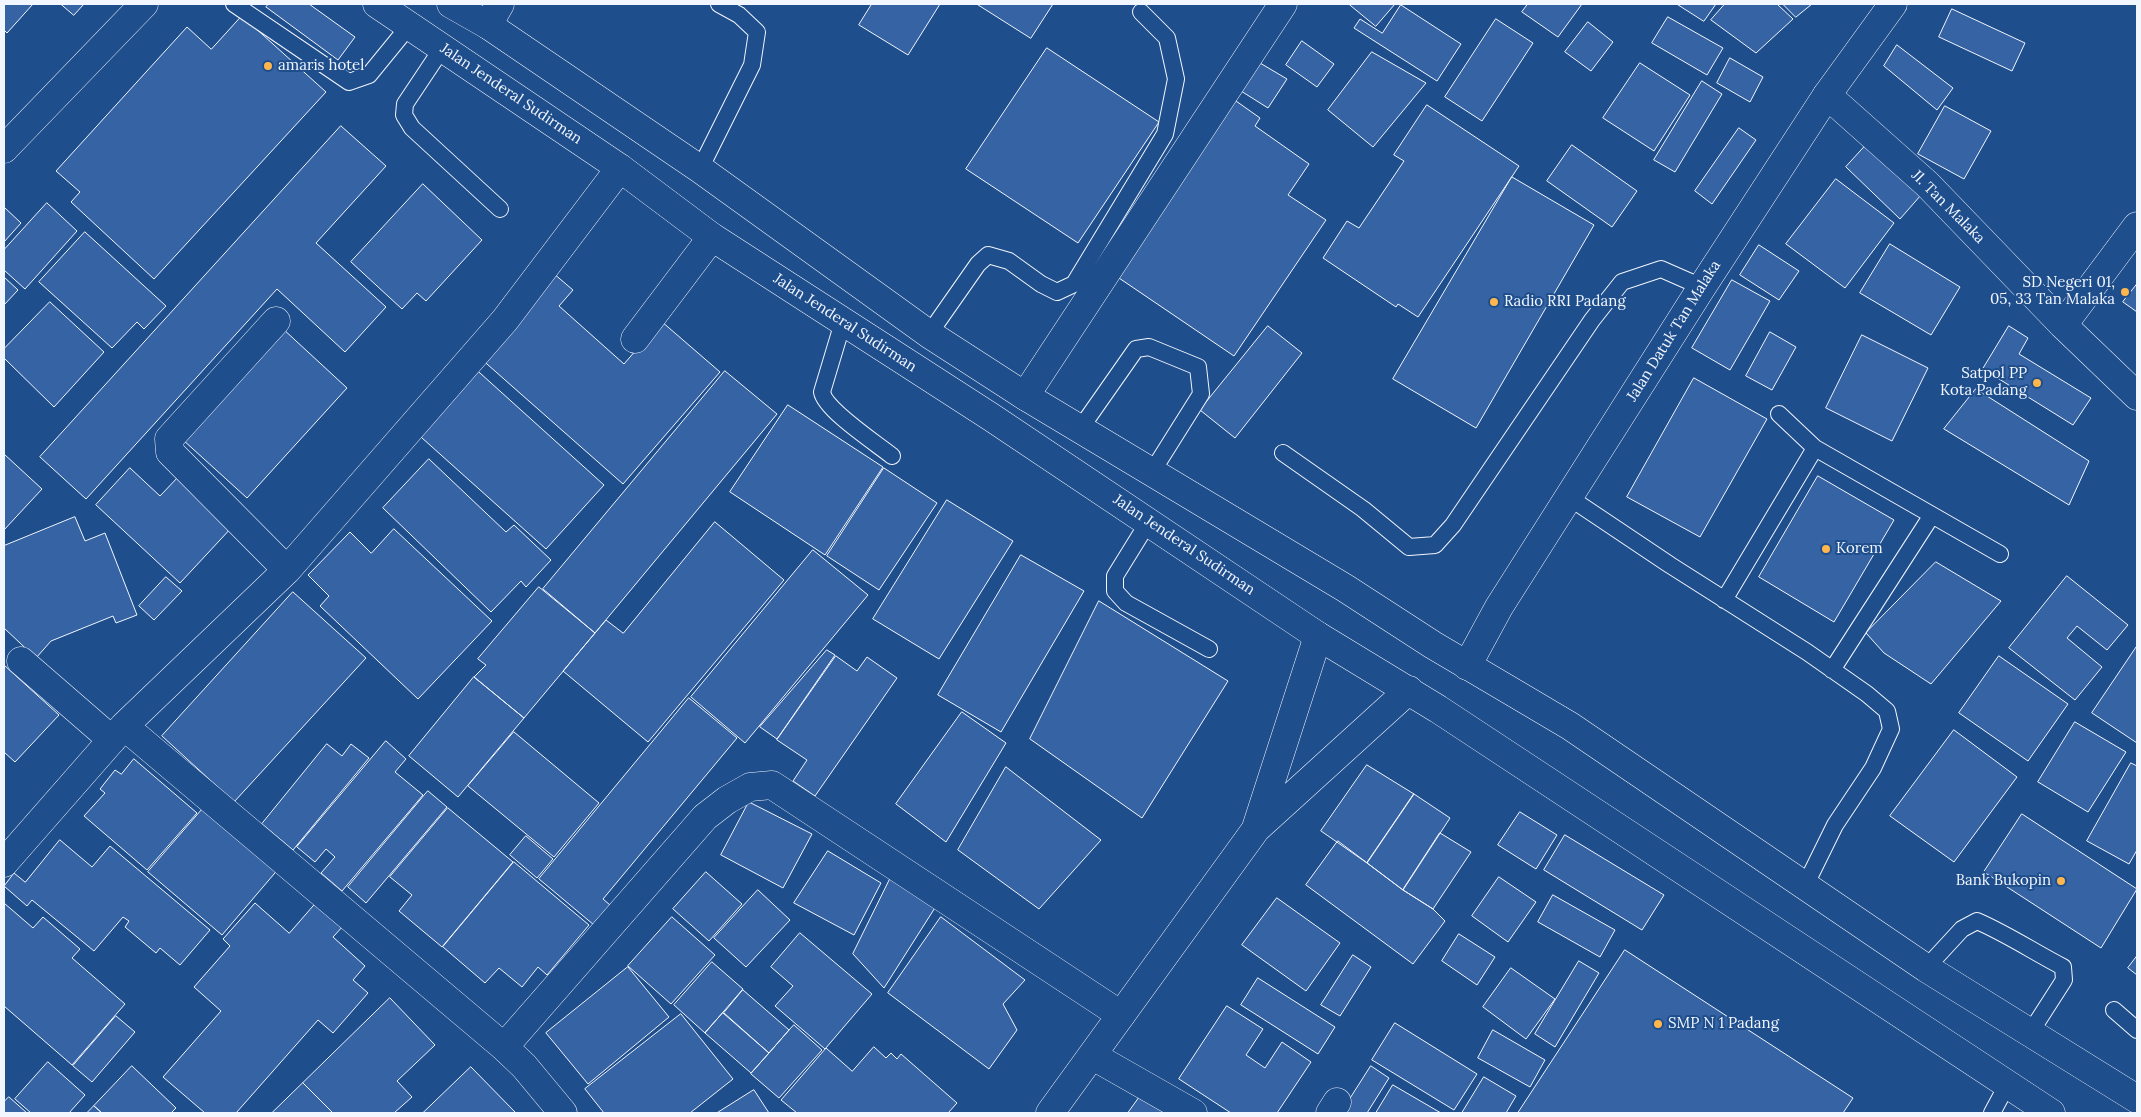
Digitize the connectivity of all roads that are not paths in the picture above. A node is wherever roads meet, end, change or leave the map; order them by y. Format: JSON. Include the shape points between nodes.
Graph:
{"nodes":[{"id":1,"x":144,"y":4,"type":"edge"},
{"id":2,"x":234,"y":4,"type":"edge"},
{"id":3,"x":377,"y":4,"type":"edge"},
{"id":4,"x":451,"y":4,"type":"edge"},
{"id":5,"x":719,"y":4,"type":"edge"},
{"id":6,"x":1283,"y":4,"type":"edge"},
{"id":7,"x":1894,"y":4,"type":"edge"},
{"id":8,"x":1142,"y":12,"type":"dead end"},
{"id":9,"x":494,"y":14,"type":"edge"},
{"id":10,"x":409,"y":26,"type":"junction"},
{"id":11,"x":443,"y":47,"type":"junction"},
{"id":12,"x":1827,"y":95,"type":"junction"},
{"id":13,"x":4,"y":149,"type":"edge"},
{"id":14,"x":620,"y":168,"type":"junction"},
{"id":15,"x":700,"y":169,"type":"junction"},
{"id":16,"x":500,"y":209,"type":"dead end"},
{"id":17,"x":2137,"y":226,"type":"edge"},
{"id":18,"x":712,"y":237,"type":"junction"},
{"id":19,"x":1702,"y":286,"type":"junction"},
{"id":20,"x":276,"y":321,"type":"dead end"},
{"id":21,"x":843,"y":322,"type":"junction"},
{"id":22,"x":2063,"y":325,"type":"junction"},
{"id":23,"x":929,"y":334,"type":"junction"},
{"id":24,"x":635,"y":339,"type":"dead end"},
{"id":25,"x":2136,"y":393,"type":"edge"},
{"id":26,"x":1025,"y":396,"type":"junction"},
{"id":27,"x":1779,"y":414,"type":"dead end"},
{"id":28,"x":1080,"y":429,"type":"junction"},
{"id":29,"x":1814,"y":448,"type":"junction"},
{"id":30,"x":1283,"y":453,"type":"dead end"},
{"id":31,"x":892,"y":456,"type":"dead end"},
{"id":32,"x":1152,"y":472,"type":"junction"},
{"id":33,"x":1570,"y":498,"type":"junction"},
{"id":34,"x":1932,"y":515,"type":"junction"},
{"id":35,"x":1149,"y":521,"type":"junction"},
{"id":36,"x":2000,"y":554,"type":"dead end"},
{"id":37,"x":287,"y":570,"type":"junction"},
{"id":38,"x":1724,"y":600,"type":"junction"},
{"id":39,"x":1318,"y":636,"type":"junction"},
{"id":40,"x":1209,"y":649,"type":"dead end"},
{"id":41,"x":21,"y":661,"type":"dead end"},
{"id":42,"x":1467,"y":666,"type":"junction"},
{"id":43,"x":1832,"y":670,"type":"junction"},
{"id":44,"x":1409,"y":690,"type":"junction"},
{"id":45,"x":118,"y":733,"type":"junction"},
{"id":46,"x":1256,"y":830,"type":"junction"},
{"id":47,"x":4,"y":863,"type":"edge"},
{"id":48,"x":1805,"y":886,"type":"junction"},
{"id":49,"x":1926,"y":968,"type":"junction"},
{"id":50,"x":2114,"y":1010,"type":"dead end"},
{"id":51,"x":1121,"y":1016,"type":"junction"},
{"id":52,"x":2137,"y":1030,"type":"edge"},
{"id":53,"x":2030,"y":1033,"type":"junction"},
{"id":54,"x":504,"y":1047,"type":"junction"},
{"id":55,"x":1093,"y":1056,"type":"junction"},
{"id":56,"x":2007,"y":1085,"type":"junction"},
{"id":57,"x":2137,"y":1099,"type":"edge"},
{"id":58,"x":563,"y":1113,"type":"edge"},
{"id":59,"x":1050,"y":1113,"type":"edge"},
{"id":60,"x":1193,"y":1113,"type":"edge"},
{"id":61,"x":1992,"y":1113,"type":"edge"},
{"id":62,"x":2051,"y":1113,"type":"edge"}],
"edges":[{"from":1,"to":13,"type":"street"},
{"from":2,"to":10,"type":"lane","via":[[349,82],[369,75]]},
{"from":3,"to":10,"type":"street","name":"Jalan Jenderal Sudirman"},
{"from":4,"to":9,"type":"street"},
{"from":5,"to":15,"type":"lane","via":[[739,15],[757,32],[752,65]]},
{"from":6,"to":26,"type":"street"},
{"from":7,"to":12,"type":"street","name":"Jalan Datuk Tan Malaka"},
{"from":8,"to":23,"type":"lane","via":[[1167,38],[1176,79],[1165,134],[1074,284],[1057,292],[1009,261],[988,254]]},
{"from":9,"to":15,"type":"street"},
{"from":10,"to":11,"type":"street","name":"Jalan Jenderal Sudirman"},
{"from":11,"to":14,"type":"street","name":"Jalan Jenderal Sudirman"},
{"from":11,"to":16,"type":"lane","via":[[405,104],[404,114],[412,128]]},
{"from":12,"to":19,"type":"street","name":"Jalan Datuk Tan Malaka"},
{"from":12,"to":22,"type":"street","name":"Jl. Tan Malaka","via":[[1927,184]]},
{"from":14,"to":18,"type":"street","name":"Jalan Jenderal Sudirman"},
{"from":14,"to":37,"type":"street","via":[[505,320]]},
{"from":15,"to":23,"type":"street"},
{"from":17,"to":22,"type":"street"},
{"from":18,"to":21,"type":"street","name":"Jalan Jenderal Sudirman"},
{"from":18,"to":24,"type":"street"},
{"from":19,"to":30,"type":"lane","via":[[1661,269],[1622,282],[1592,320],[1453,525],[1435,545],[1409,547],[1363,509]]},
{"from":19,"to":33,"type":"street","name":"Jalan Datuk Tan Malaka"},
{"from":20,"to":37,"type":"street","via":[[169,439],[170,452]]},
{"from":21,"to":31,"type":"lane","via":[[823,397],[835,411]]},
{"from":21,"to":35,"type":"street","name":"Jalan Jenderal Sudirman"},
{"from":22,"to":25,"type":"street","name":"Jl. Tan Malaka"},
{"from":23,"to":26,"type":"street"},
{"from":26,"to":28,"type":"street"},
{"from":27,"to":29,"type":"lane"},
{"from":28,"to":32,"type":"street"},
{"from":28,"to":32,"type":"lane","via":[[1136,349],[1149,347],[1198,367],[1201,394]]},
{"from":29,"to":34,"type":"lane"},
{"from":29,"to":38,"type":"lane"},
{"from":32,"to":42,"type":"street"},
{"from":33,"to":38,"type":"lane"},
{"from":33,"to":42,"type":"street","name":"Jalan Datuk Tan Malaka","via":[[1499,607]]},
{"from":34,"to":36,"type":"lane"},
{"from":34,"to":43,"type":"lane"},
{"from":35,"to":39,"type":"street","name":"Jalan Jenderal Sudirman"},
{"from":35,"to":40,"type":"lane","via":[[1116,576],[1115,591],[1126,603]]},
{"from":37,"to":45,"type":"street"},
{"from":38,"to":43,"type":"lane"},
{"from":39,"to":44,"type":"street","name":"Jalan Jenderal Sudirman"},
{"from":39,"to":46,"type":"street"},
{"from":41,"to":45,"type":"street"},
{"from":42,"to":48,"type":"street","via":[[1570,726]]},
{"from":43,"to":48,"type":"lane","via":[[1887,711],[1891,729],[1873,768],[1835,825]]},
{"from":44,"to":46,"type":"street"},
{"from":44,"to":56,"type":"street","name":"Jalan Jenderal Sudirman"},
{"from":45,"to":47,"type":"street"},
{"from":45,"to":54,"type":"street"},
{"from":46,"to":51,"type":"street"},
{"from":48,"to":49,"type":"street"},
{"from":49,"to":53,"type":"street"},
{"from":49,"to":53,"type":"lane","via":[[1962,929],[1977,921],[2063,967],[2064,980]]},
{"from":50,"to":52,"type":"lane"},
{"from":51,"to":54,"type":"street","via":[[772,785],[750,787],[705,817]]},
{"from":51,"to":55,"type":"street"},
{"from":53,"to":57,"type":"street"},
{"from":54,"to":58,"type":"street"},
{"from":55,"to":59,"type":"street"},
{"from":55,"to":60,"type":"street"},
{"from":56,"to":61,"type":"lane"},
{"from":56,"to":62,"type":"street","name":"Jalan Jenderal Sudirman"}]}
